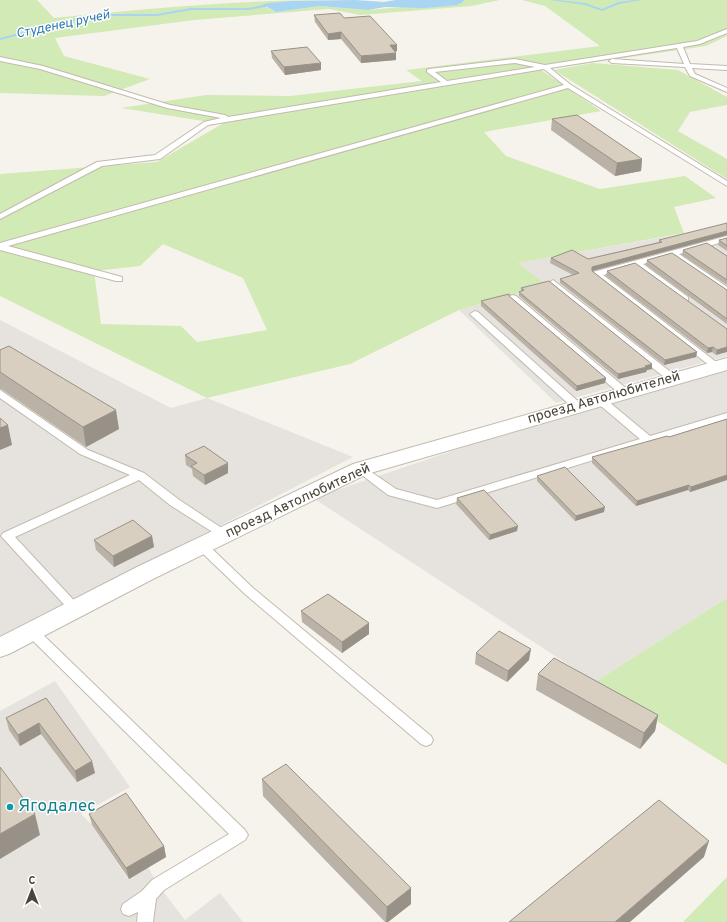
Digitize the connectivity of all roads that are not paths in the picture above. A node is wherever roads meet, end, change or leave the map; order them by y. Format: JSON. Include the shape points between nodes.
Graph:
{"nodes":[{"id":1,"x":727,"y":31,"type":"edge"},
{"id":2,"x":679,"y":46,"type":"junction"},
{"id":3,"x":0,"y":59,"type":"edge"},
{"id":4,"x":590,"y":60,"type":"junction"},
{"id":5,"x":687,"y":65,"type":"junction"},
{"id":6,"x":544,"y":67,"type":"junction"},
{"id":7,"x":727,"y":68,"type":"edge"},
{"id":8,"x":447,"y":84,"type":"junction"},
{"id":9,"x":569,"y":86,"type":"junction"},
{"id":10,"x":727,"y":90,"type":"edge"},
{"id":11,"x":234,"y":119,"type":"junction"},
{"id":12,"x":727,"y":184,"type":"edge"},
{"id":13,"x":0,"y":217,"type":"edge"},
{"id":14,"x":727,"y":238,"type":"edge"},
{"id":15,"x":706,"y":243,"type":"junction"},
{"id":16,"x":0,"y":247,"type":"edge"},
{"id":17,"x":716,"y":250,"type":"edge"},
{"id":18,"x":674,"y":254,"type":"junction"},
{"id":19,"x":638,"y":264,"type":"junction"},
{"id":20,"x":119,"y":279,"type":"dead end"},
{"id":21,"x":553,"y":283,"type":"edge"},
{"id":22,"x":727,"y":291,"type":"edge"},
{"id":23,"x":513,"y":298,"type":"edge"},
{"id":24,"x":695,"y":307,"type":"edge"},
{"id":25,"x":475,"y":314,"type":"dead end"},
{"id":26,"x":722,"y":365,"type":"edge"},
{"id":27,"x":673,"y":379,"type":"junction"},
{"id":28,"x":624,"y":392,"type":"junction"},
{"id":29,"x":0,"y":393,"type":"edge"},
{"id":30,"x":599,"y":400,"type":"junction"},
{"id":31,"x":577,"y":406,"type":"junction"},
{"id":32,"x":727,"y":416,"type":"edge"},
{"id":33,"x":648,"y":439,"type":"junction"},
{"id":34,"x":360,"y":469,"type":"junction"},
{"id":35,"x":140,"y":475,"type":"junction"},
{"id":36,"x":226,"y":535,"type":"junction"},
{"id":37,"x":202,"y":546,"type":"junction"},
{"id":38,"x":75,"y":608,"type":"junction"},
{"id":39,"x":31,"y":631,"type":"junction"},
{"id":40,"x":0,"y":648,"type":"edge"},
{"id":41,"x":426,"y":740,"type":"dead end"},
{"id":42,"x":148,"y":896,"type":"junction"},
{"id":43,"x":129,"y":909,"type":"dead end"},
{"id":44,"x":145,"y":922,"type":"edge"}],
"edges":[{"from":1,"to":2,"type":"lane","via":[[698,43]]},
{"from":2,"to":4,"type":"lane"},
{"from":2,"to":5,"type":"lane"},
{"from":3,"to":11,"type":"lane","via":[[41,67],[169,107]]},
{"from":4,"to":5,"type":"lane"},
{"from":4,"to":6,"type":"lane"},
{"from":5,"to":7,"type":"lane"},
{"from":5,"to":10,"type":"lane","via":[[692,75]]},
{"from":6,"to":8,"type":"lane"},
{"from":6,"to":8,"type":"lane","via":[[515,61],[429,71]]},
{"from":6,"to":9,"type":"lane"},
{"from":8,"to":11,"type":"lane"},
{"from":9,"to":12,"type":"lane"},
{"from":9,"to":16,"type":"lane"},
{"from":11,"to":13,"type":"lane","via":[[206,124],[157,157],[100,164]]},
{"from":14,"to":15,"type":"lane"},
{"from":15,"to":17,"type":"lane"},
{"from":15,"to":18,"type":"lane"},
{"from":16,"to":20,"type":"lane"},
{"from":18,"to":19,"type":"lane"},
{"from":18,"to":22,"type":"lane"},
{"from":19,"to":24,"type":"lane"},
{"from":19,"to":26,"type":"lane","via":[[596,274]]},
{"from":21,"to":27,"type":"lane"},
{"from":23,"to":28,"type":"lane"},
{"from":25,"to":31,"type":"lane"},
{"from":26,"to":27,"type":"street","name":"проезд Автолюбителей"},
{"from":27,"to":28,"type":"street","name":"проезд Автолюбителей"},
{"from":28,"to":30,"type":"street","name":"проезд Автолюбителей"},
{"from":29,"to":35,"type":"lane","via":[[84,452]]},
{"from":30,"to":31,"type":"street","name":"проезд Автолюбителей"},
{"from":30,"to":33,"type":"lane"},
{"from":31,"to":34,"type":"street","name":"проезд Автолюбителей"},
{"from":32,"to":33,"type":"lane"},
{"from":33,"to":34,"type":"lane","via":[[437,504],[392,492]]},
{"from":34,"to":36,"type":"street","name":"проезд Автолюбителей"},
{"from":35,"to":36,"type":"lane","via":[[174,502]]},
{"from":35,"to":38,"type":"lane","via":[[7,536]]},
{"from":36,"to":37,"type":"street","name":"проезд Автолюбителей"},
{"from":37,"to":38,"type":"street","name":"проезд Автолюбителей"},
{"from":37,"to":41,"type":"lane","via":[[249,591]]},
{"from":38,"to":39,"type":"street","name":"проезд Автолюбителей"},
{"from":39,"to":40,"type":"street","name":"проезд Автолюбителей"},
{"from":39,"to":42,"type":"lane","via":[[240,835],[158,885]]},
{"from":42,"to":43,"type":"lane"},
{"from":42,"to":44,"type":"lane"}]}
